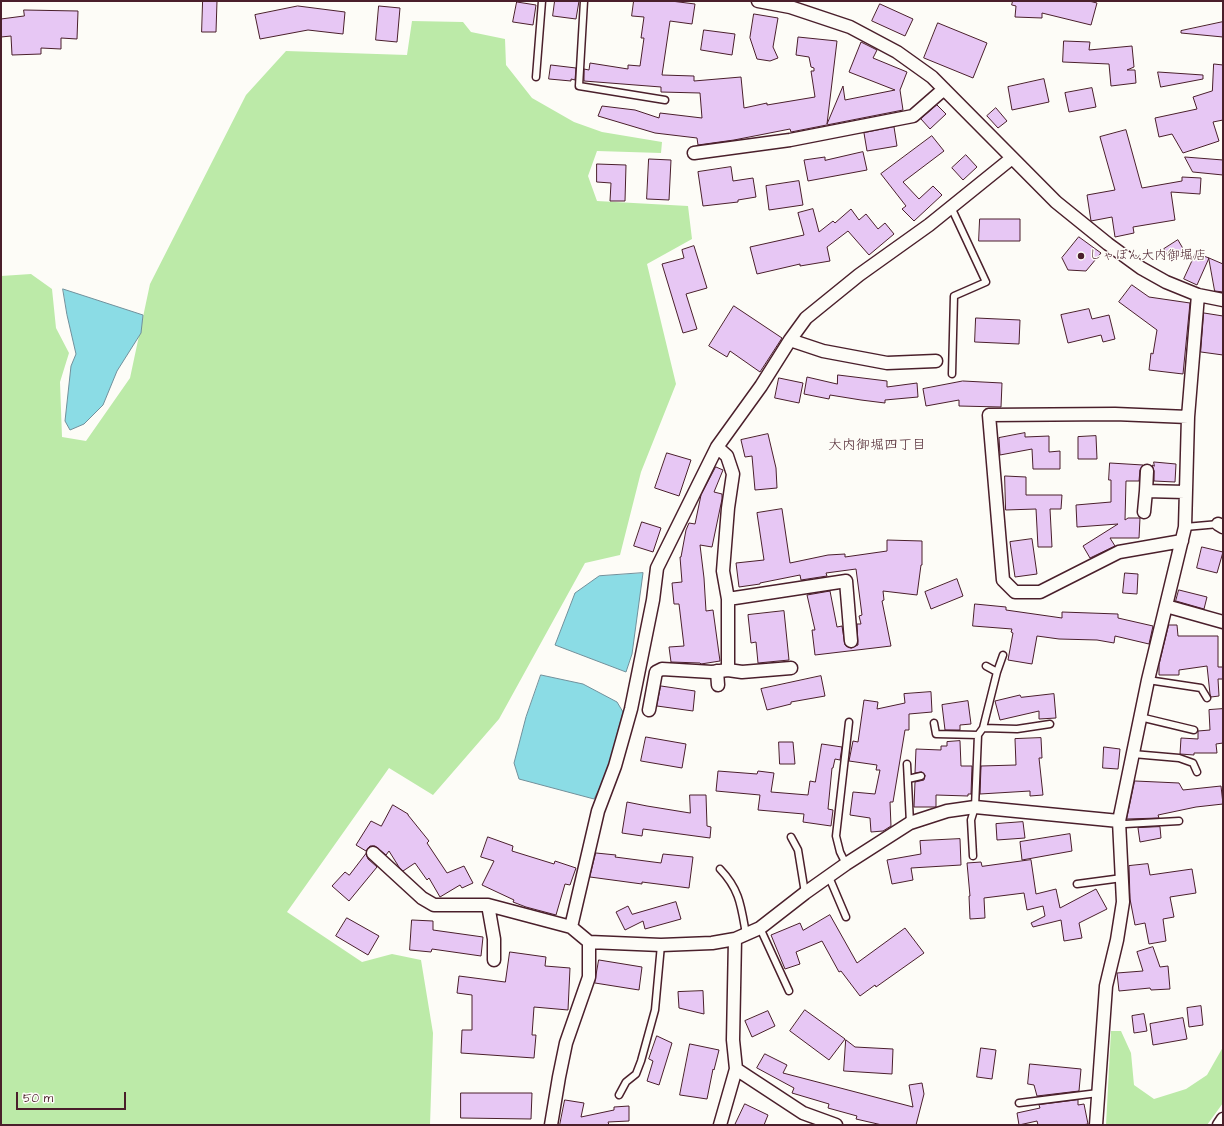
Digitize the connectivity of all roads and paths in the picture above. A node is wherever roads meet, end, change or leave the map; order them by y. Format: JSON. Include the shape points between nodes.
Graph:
{"nodes":[{"id":1,"x":542,"y":1,"type":"edge"},
{"id":2,"x":584,"y":1,"type":"edge"},
{"id":3,"x":758,"y":1,"type":"edge"},
{"id":4,"x":536,"y":77,"type":"dead end"},
{"id":5,"x":944,"y":89,"type":"junction"},
{"id":6,"x":665,"y":100,"type":"dead end"},
{"id":7,"x":694,"y":153,"type":"dead end"},
{"id":8,"x":1012,"y":158,"type":"junction"},
{"id":9,"x":951,"y":207,"type":"junction"},
{"id":10,"x":1198,"y":295,"type":"junction"},
{"id":11,"x":1223,"y":300,"type":"edge"},
{"id":12,"x":790,"y":340,"type":"junction"},
{"id":13,"x":936,"y":361,"type":"dead end"},
{"id":14,"x":952,"y":374,"type":"dead end"},
{"id":15,"x":1188,"y":417,"type":"junction"},
{"id":16,"x":717,"y":446,"type":"junction"},
{"id":17,"x":1147,"y":471,"type":"dead end"},
{"id":18,"x":1146,"y":491,"type":"junction"},
{"id":19,"x":1185,"y":492,"type":"junction"},
{"id":20,"x":1144,"y":512,"type":"dead end"},
{"id":21,"x":1221,"y":525,"type":"edge"},
{"id":22,"x":1185,"y":528,"type":"junction"},
{"id":23,"x":1182,"y":540,"type":"junction"},
{"id":24,"x":728,"y":599,"type":"junction"},
{"id":25,"x":1166,"y":606,"type":"junction"},
{"id":26,"x":1223,"y":622,"type":"edge"},
{"id":27,"x":851,"y":641,"type":"dead end"},
{"id":28,"x":1003,"y":655,"type":"dead end"},
{"id":29,"x":986,"y":666,"type":"dead end"},
{"id":30,"x":791,"y":668,"type":"dead end"},
{"id":31,"x":723,"y":670,"type":"junction"},
{"id":32,"x":997,"y":672,"type":"junction"},
{"id":33,"x":1148,"y":680,"type":"junction"},
{"id":34,"x":718,"y":685,"type":"dead end"},
{"id":35,"x":1207,"y":698,"type":"dead end"},
{"id":36,"x":649,"y":710,"type":"dead end"},
{"id":37,"x":1140,"y":717,"type":"junction"},
{"id":38,"x":849,"y":722,"type":"dead end"},
{"id":39,"x":934,"y":723,"type":"dead end"},
{"id":40,"x":1050,"y":724,"type":"dead end"},
{"id":41,"x":983,"y":728,"type":"junction"},
{"id":42,"x":1194,"y":730,"type":"dead end"},
{"id":43,"x":978,"y":736,"type":"junction"},
{"id":44,"x":1133,"y":754,"type":"junction"},
{"id":45,"x":907,"y":764,"type":"dead end"},
{"id":46,"x":1197,"y":772,"type":"dead end"},
{"id":47,"x":921,"y":776,"type":"dead end"},
{"id":48,"x":908,"y":779,"type":"junction"},
{"id":49,"x":975,"y":807,"type":"junction"},
{"id":50,"x":1119,"y":821,"type":"junction"},
{"id":51,"x":1179,"y":821,"type":"dead end"},
{"id":52,"x":910,"y":823,"type":"junction"},
{"id":53,"x":791,"y":837,"type":"dead end"},
{"id":54,"x":373,"y":853,"type":"dead end"},
{"id":55,"x":973,"y":856,"type":"dead end"},
{"id":56,"x":846,"y":864,"type":"junction"},
{"id":57,"x":720,"y":869,"type":"dead end"},
{"id":58,"x":829,"y":877,"type":"junction"},
{"id":59,"x":1122,"y":878,"type":"junction"},
{"id":60,"x":1077,"y":884,"type":"dead end"},
{"id":61,"x":804,"y":893,"type":"junction"},
{"id":62,"x":488,"y":905,"type":"junction"},
{"id":63,"x":846,"y":917,"type":"dead end"},
{"id":64,"x":571,"y":927,"type":"junction"},
{"id":65,"x":760,"y":928,"type":"junction"},
{"id":66,"x":740,"y":936,"type":"junction"},
{"id":67,"x":589,"y":942,"type":"junction"},
{"id":68,"x":661,"y":945,"type":"junction"},
{"id":69,"x":494,"y":960,"type":"dead end"},
{"id":70,"x":789,"y":991,"type":"dead end"},
{"id":71,"x":736,"y":1069,"type":"junction"},
{"id":72,"x":1098,"y":1093,"type":"junction"},
{"id":73,"x":619,"y":1094,"type":"dead end"},
{"id":74,"x":1019,"y":1103,"type":"dead end"},
{"id":75,"x":1223,"y":1119,"type":"edge"},
{"id":76,"x":551,"y":1125,"type":"edge"},
{"id":77,"x":720,"y":1125,"type":"edge"},
{"id":78,"x":836,"y":1125,"type":"edge"},
{"id":79,"x":1096,"y":1125,"type":"edge"},
{"id":80,"x":1218,"y":1125,"type":"edge"}],
"edges":[{"from":1,"to":4,"type":"lane"},
{"from":2,"to":6,"type":"lane","via":[[579,86]]},
{"from":3,"to":5,"type":"street","via":[[850,27],[897,52],[932,77]]},
{"from":5,"to":7,"type":"street","via":[[913,116],[790,140]]},
{"from":5,"to":8,"type":"street"},
{"from":8,"to":9,"type":"street"},
{"from":8,"to":10,"type":"street","via":[[1056,202],[1108,244],[1141,268]]},
{"from":9,"to":12,"type":"street","via":[[806,318]]},
{"from":9,"to":14,"type":"lane","via":[[986,282],[954,296]]},
{"from":10,"to":11,"type":"street"},
{"from":10,"to":15,"type":"street"},
{"from":12,"to":13,"type":"street","via":[[823,351],[887,363]]},
{"from":12,"to":16,"type":"street","via":[[761,386]]},
{"from":15,"to":19,"type":"street"},
{"from":15,"to":23,"type":"street","via":[[1115,414],[989,415],[1003,580],[1016,592],[1040,592],[1120,552]]},
{"from":16,"to":24,"type":"street","via":[[727,456],[733,474],[723,570]]},
{"from":16,"to":64,"type":"street","via":[[657,568],[631,709],[615,766],[598,811]]},
{"from":17,"to":18,"type":"street"},
{"from":18,"to":19,"type":"street"},
{"from":18,"to":20,"type":"street"},
{"from":19,"to":22,"type":"street"},
{"from":21,"to":22,"type":"lane"},
{"from":22,"to":23,"type":"street"},
{"from":23,"to":25,"type":"street"},
{"from":24,"to":27,"type":"street","via":[[846,581]]},
{"from":24,"to":31,"type":"street"},
{"from":25,"to":26,"type":"street"},
{"from":25,"to":33,"type":"street"},
{"from":28,"to":32,"type":"lane"},
{"from":29,"to":32,"type":"lane"},
{"from":30,"to":31,"type":"street","via":[[742,672]]},
{"from":31,"to":34,"type":"street"},
{"from":31,"to":36,"type":"street","via":[[712,672],[662,668],[656,672]]},
{"from":32,"to":41,"type":"lane"},
{"from":33,"to":35,"type":"lane","via":[[1201,688]]},
{"from":33,"to":37,"type":"street"},
{"from":37,"to":42,"type":"lane"},
{"from":37,"to":44,"type":"street"},
{"from":38,"to":56,"type":"lane","via":[[836,836]]},
{"from":39,"to":43,"type":"lane","via":[[936,734]]},
{"from":40,"to":41,"type":"lane","via":[[1017,729]]},
{"from":41,"to":43,"type":"lane"},
{"from":43,"to":49,"type":"lane"},
{"from":44,"to":46,"type":"lane","via":[[1179,758],[1194,763]]},
{"from":44,"to":50,"type":"street"},
{"from":45,"to":48,"type":"lane"},
{"from":47,"to":48,"type":"lane"},
{"from":48,"to":52,"type":"lane"},
{"from":49,"to":50,"type":"street"},
{"from":49,"to":52,"type":"street","via":[[947,811]]},
{"from":49,"to":55,"type":"lane","via":[[971,820]]},
{"from":50,"to":51,"type":"lane","via":[[1125,824]]},
{"from":50,"to":59,"type":"street"},
{"from":52,"to":56,"type":"street"},
{"from":53,"to":61,"type":"lane","via":[[798,850]]},
{"from":54,"to":62,"type":"street","via":[[422,898],[434,905]]},
{"from":56,"to":58,"type":"street"},
{"from":57,"to":66,"type":"lane","via":[[737,891],[742,911]]},
{"from":58,"to":61,"type":"street"},
{"from":58,"to":63,"type":"lane"},
{"from":59,"to":60,"type":"lane"},
{"from":59,"to":72,"type":"street","via":[[1123,902],[1106,986]]},
{"from":61,"to":65,"type":"street"},
{"from":62,"to":64,"type":"street"},
{"from":62,"to":69,"type":"street","via":[[494,939]]},
{"from":64,"to":67,"type":"street"},
{"from":65,"to":66,"type":"street"},
{"from":65,"to":70,"type":"lane"},
{"from":66,"to":68,"type":"street","via":[[712,943]]},
{"from":66,"to":71,"type":"street","via":[[733,1040]]},
{"from":67,"to":68,"type":"street"},
{"from":67,"to":76,"type":"street","via":[[589,977],[566,1043]]},
{"from":68,"to":73,"type":"lane","via":[[655,1010],[642,1061],[636,1074],[626,1082]]},
{"from":71,"to":77,"type":"street"},
{"from":71,"to":78,"type":"street","via":[[803,1113]]},
{"from":72,"to":74,"type":"lane"},
{"from":72,"to":79,"type":"street"},
{"from":75,"to":80,"type":"street"}]}
